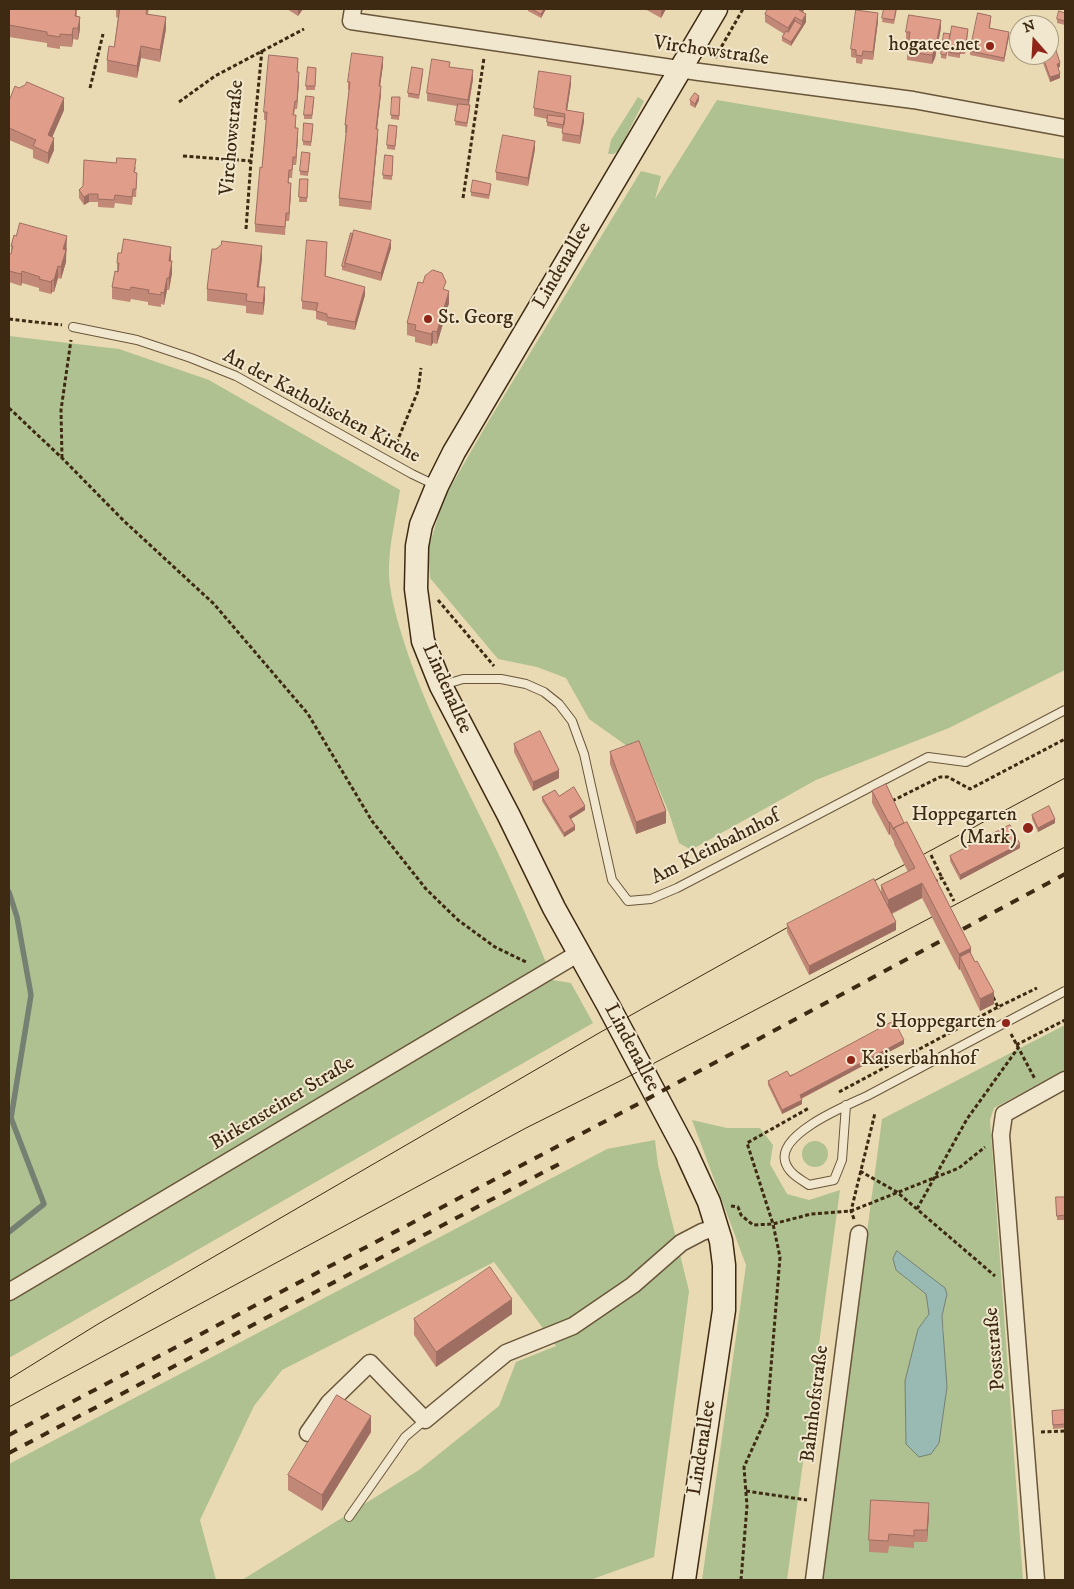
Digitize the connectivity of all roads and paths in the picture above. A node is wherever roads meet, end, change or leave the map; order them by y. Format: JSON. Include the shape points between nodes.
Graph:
{"nodes":[{"id":1,"x":716,"y":9,"type":"edge"},
{"id":2,"x":743,"y":9,"type":"edge"},
{"id":3,"x":352,"y":15,"type":"edge"},
{"id":4,"x":304,"y":29,"type":"dead end"},
{"id":5,"x":103,"y":34,"type":"dead end"},
{"id":6,"x":487,"y":41,"type":"junction"},
{"id":7,"x":262,"y":50,"type":"junction"},
{"id":8,"x":689,"y":71,"type":"junction"},
{"id":9,"x":90,"y":88,"type":"dead end"},
{"id":10,"x":179,"y":102,"type":"dead end"},
{"id":11,"x":1065,"y":128,"type":"edge"},
{"id":12,"x":183,"y":156,"type":"dead end"},
{"id":13,"x":251,"y":161,"type":"junction"},
{"id":14,"x":463,"y":198,"type":"dead end"},
{"id":15,"x":246,"y":229,"type":"dead end"},
{"id":16,"x":9,"y":319,"type":"edge"},
{"id":17,"x":73,"y":327,"type":"junction"},
{"id":18,"x":421,"y":368,"type":"dead end"},
{"id":19,"x":9,"y":408,"type":"edge"},
{"id":20,"x":62,"y":458,"type":"junction"},
{"id":21,"x":388,"y":461,"type":"junction"},
{"id":22,"x":437,"y":486,"type":"junction"},
{"id":23,"x":436,"y":598,"type":"dead end"},
{"id":24,"x":501,"y":679,"type":"junction"},
{"id":25,"x":441,"y":686,"type":"junction"},
{"id":26,"x":1065,"y":710,"type":"edge"},
{"id":27,"x":1065,"y":739,"type":"edge"},
{"id":28,"x":882,"y":781,"type":"junction"},
{"id":29,"x":892,"y":801,"type":"junction"},
{"id":30,"x":896,"y":808,"type":"edge"},
{"id":31,"x":931,"y":856,"type":"dead end"},
{"id":32,"x":942,"y":878,"type":"junction"},
{"id":33,"x":930,"y":885,"type":"edge"},
{"id":34,"x":954,"y":901,"type":"dead end"},
{"id":35,"x":579,"y":953,"type":"junction"},
{"id":36,"x":536,"y":966,"type":"dead end"},
{"id":37,"x":1040,"y":987,"type":"dead end"},
{"id":38,"x":989,"y":990,"type":"edge"},
{"id":39,"x":1065,"y":991,"type":"edge"},
{"id":40,"x":998,"y":1007,"type":"junction"},
{"id":41,"x":986,"y":1008,"type":"edge"},
{"id":42,"x":989,"y":1012,"type":"junction"},
{"id":43,"x":1000,"y":1012,"type":"dead end"},
{"id":44,"x":1065,"y":1020,"type":"edge"},
{"id":45,"x":1006,"y":1023,"type":"junction"},
{"id":46,"x":1017,"y":1047,"type":"junction"},
{"id":47,"x":1065,"y":1080,"type":"edge"},
{"id":48,"x":1042,"y":1092,"type":"junction"},
{"id":49,"x":835,"y":1094,"type":"dead end"},
{"id":50,"x":846,"y":1105,"type":"junction"},
{"id":51,"x":810,"y":1108,"type":"dead end"},
{"id":52,"x":875,"y":1113,"type":"dead end"},
{"id":53,"x":1001,"y":1135,"type":"junction"},
{"id":54,"x":860,"y":1171,"type":"junction"},
{"id":55,"x":935,"y":1177,"type":"junction"},
{"id":56,"x":896,"y":1192,"type":"junction"},
{"id":57,"x":724,"y":1205,"type":"dead end"},
{"id":58,"x":917,"y":1209,"type":"junction"},
{"id":59,"x":851,"y":1211,"type":"junction"},
{"id":60,"x":773,"y":1224,"type":"junction"},
{"id":61,"x":717,"y":1227,"type":"junction"},
{"id":62,"x":859,"y":1234,"type":"joint"},
{"id":63,"x":1012,"y":1279,"type":"junction"},
{"id":64,"x":9,"y":1292,"type":"edge"},
{"id":65,"x":425,"y":1420,"type":"junction"},
{"id":66,"x":1065,"y":1431,"type":"edge"},
{"id":67,"x":308,"y":1434,"type":"dead end"},
{"id":68,"x":1024,"y":1434,"type":"junction"},
{"id":69,"x":746,"y":1491,"type":"junction"},
{"id":70,"x":811,"y":1500,"type":"dead end"},
{"id":71,"x":349,"y":1517,"type":"dead end"},
{"id":72,"x":684,"y":1580,"type":"edge"},
{"id":73,"x":740,"y":1580,"type":"edge"},
{"id":74,"x":814,"y":1580,"type":"edge"},
{"id":75,"x":1036,"y":1580,"type":"edge"}],
"edges":[{"from":1,"to":8,"type":"street","name":"Lindenallee"},
{"from":2,"to":8,"type":"path","via":[[714,59]]},
{"from":3,"to":6,"type":"street","name":"Virchowstraße"},
{"from":4,"to":7,"type":"path"},
{"from":5,"to":9,"type":"path"},
{"from":6,"to":8,"type":"street","name":"Virchowstraße"},
{"from":6,"to":14,"type":"path"},
{"from":7,"to":10,"type":"path","via":[[215,76]]},
{"from":7,"to":13,"type":"path","name":"Virchowstraße"},
{"from":8,"to":11,"type":"street","name":"Virchowstraße","via":[[912,100]]},
{"from":8,"to":22,"type":"street","name":"Lindenallee","via":[[454,452]]},
{"from":12,"to":13,"type":"path"},
{"from":13,"to":15,"type":"path","name":"Virchowstraße"},
{"from":16,"to":17,"type":"path"},
{"from":17,"to":20,"type":"path","via":[[61,410]]},
{"from":17,"to":21,"type":"lane","name":"An der Katholischen Kirche","via":[[137,340],[236,376]]},
{"from":18,"to":21,"type":"path","via":[[418,391]]},
{"from":19,"to":20,"type":"path"},
{"from":20,"to":36,"type":"path","via":[[214,604],[308,714],[372,821],[426,890],[458,920],[495,947]]},
{"from":21,"to":22,"type":"lane","name":"An der Katholischen Kirche"},
{"from":22,"to":25,"type":"street","name":"Lindenallee","via":[[421,525],[416,589],[423,641]]},
{"from":23,"to":24,"type":"path","via":[[492,663]]},
{"from":24,"to":25,"type":"lane","name":"Am Kleinbahnhof","via":[[463,679]]},
{"from":24,"to":28,"type":"lane","name":"Am Kleinbahnhof","via":[[544,692],[572,721],[584,754],[612,880],[628,901],[651,899],[677,888]]},
{"from":25,"to":35,"type":"street","name":"Lindenallee"},
{"from":26,"to":28,"type":"lane","name":"Am Kleinbahnhof","via":[[966,762],[928,757]]},
{"from":27,"to":29,"type":"path","via":[[970,789],[948,777],[940,777]]},
{"from":28,"to":29,"type":"path"},
{"from":29,"to":30,"type":"path"},
{"from":31,"to":32,"type":"path"},
{"from":32,"to":33,"type":"path"},
{"from":32,"to":34,"type":"path"},
{"from":35,"to":61,"type":"street","name":"Lindenallee","via":[[686,1152]]},
{"from":35,"to":64,"type":"street","name":"Birkensteiner Straße"},
{"from":37,"to":40,"type":"path"},
{"from":38,"to":40,"type":"path"},
{"from":39,"to":45,"type":"lane"},
{"from":40,"to":42,"type":"path"},
{"from":40,"to":43,"type":"path"},
{"from":41,"to":42,"type":"path"},
{"from":42,"to":45,"type":"path"},
{"from":42,"to":49,"type":"path"},
{"from":44,"to":46,"type":"path"},
{"from":45,"to":46,"type":"path"},
{"from":45,"to":50,"type":"lane"},
{"from":46,"to":48,"type":"path"},
{"from":46,"to":55,"type":"path","via":[[967,1119]]},
{"from":47,"to":48,"type":"street"},
{"from":48,"to":53,"type":"street","name":"Poststraße","via":[[1004,1114]]},
{"from":50,"to":50,"type":"lane","via":[[842,1160],[834,1180],[809,1185],[793,1175],[785,1162],[786,1150],[809,1124]]},
{"from":51,"to":60,"type":"path","via":[[747,1143]]},
{"from":52,"to":54,"type":"path"},
{"from":53,"to":55,"type":"path","via":[[959,1168]]},
{"from":53,"to":63,"type":"street","name":"Poststraße"},
{"from":54,"to":56,"type":"path"},
{"from":54,"to":59,"type":"path"},
{"from":55,"to":56,"type":"path"},
{"from":55,"to":58,"type":"path"},
{"from":56,"to":58,"type":"path"},
{"from":56,"to":59,"type":"path"},
{"from":57,"to":60,"type":"path","via":[[738,1207],[741,1215],[753,1224]]},
{"from":58,"to":63,"type":"path","via":[[1000,1280]]},
{"from":59,"to":60,"type":"path","via":[[811,1214]]},
{"from":59,"to":62,"type":"path"},
{"from":60,"to":69,"type":"path","via":[[780,1257],[767,1416],[744,1468]]},
{"from":61,"to":65,"type":"street","via":[[681,1243],[633,1285],[573,1326],[506,1352]]},
{"from":61,"to":72,"type":"street","name":"Lindenallee","via":[[724,1265],[724,1310]]},
{"from":62,"to":74,"type":"street","name":"Bahnhofstraße"},
{"from":63,"to":68,"type":"street","name":"Poststraße"},
{"from":65,"to":67,"type":"street","via":[[370,1363],[329,1402]]},
{"from":65,"to":71,"type":"lane","via":[[405,1437]]},
{"from":66,"to":68,"type":"path"},
{"from":68,"to":75,"type":"street","name":"Poststraße"},
{"from":69,"to":70,"type":"path"},
{"from":69,"to":73,"type":"path"}]}
